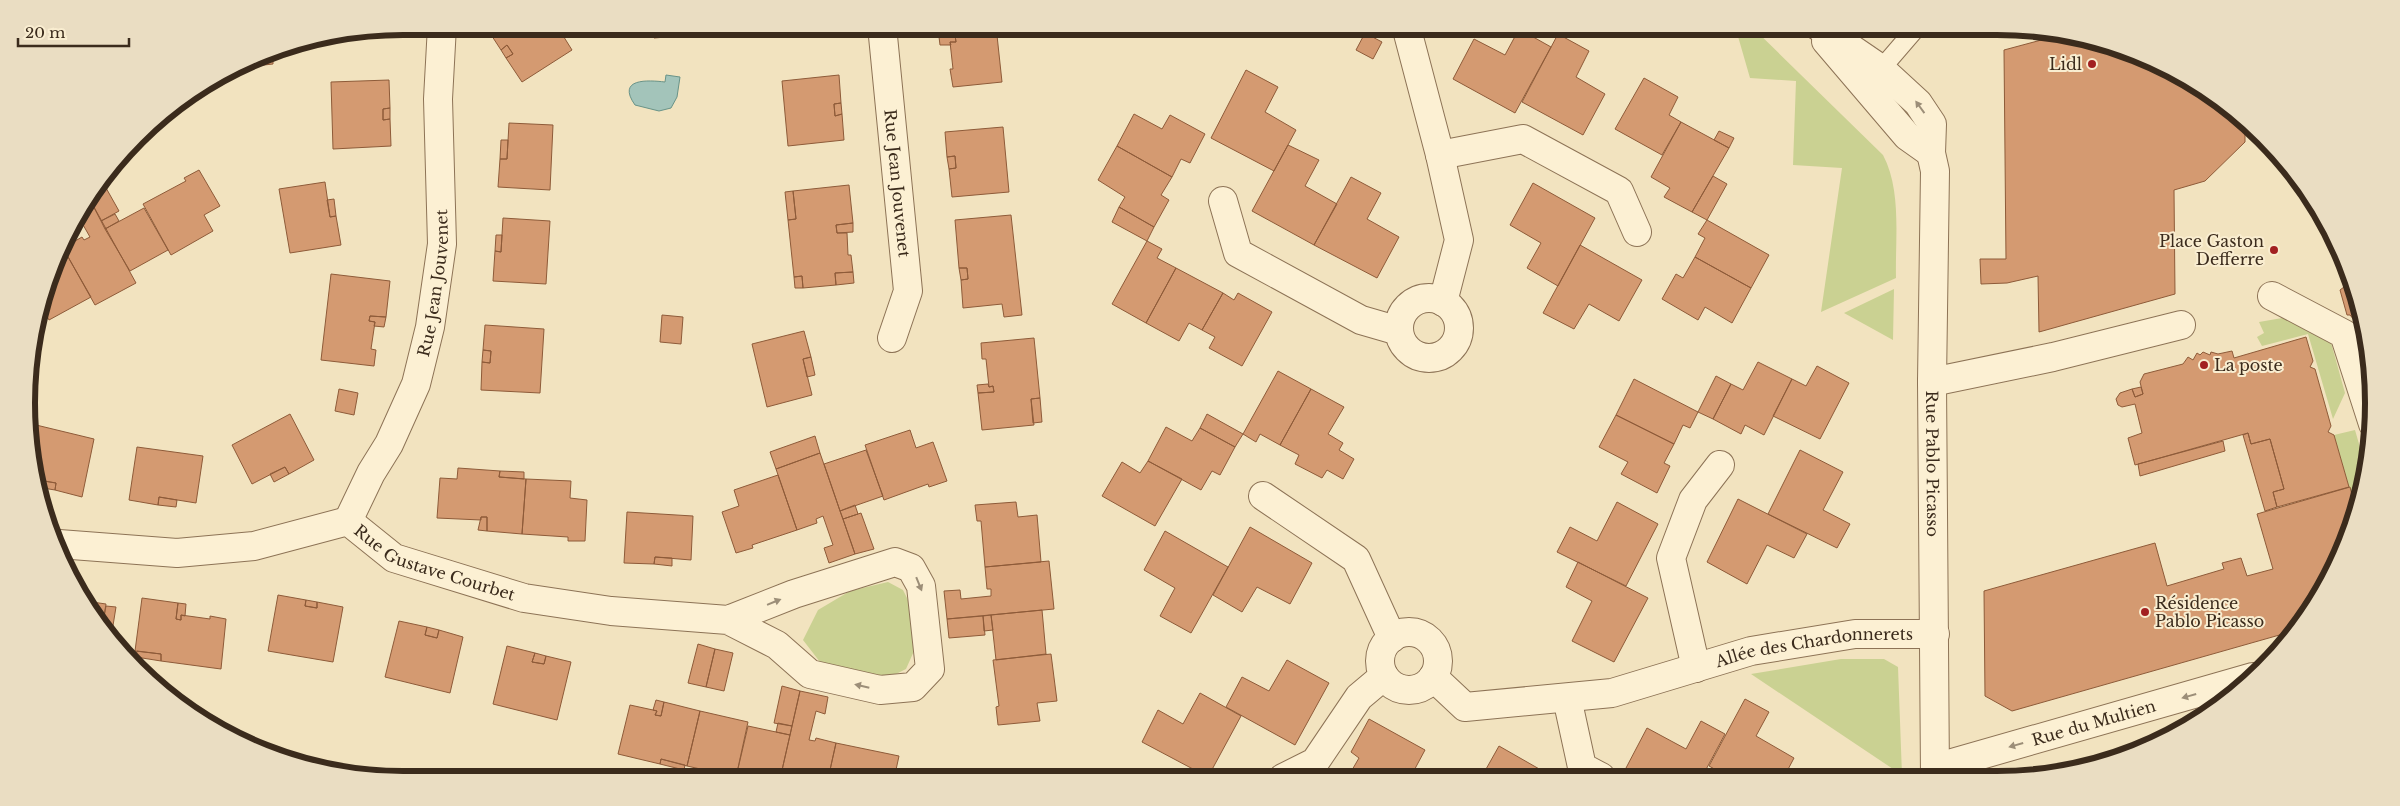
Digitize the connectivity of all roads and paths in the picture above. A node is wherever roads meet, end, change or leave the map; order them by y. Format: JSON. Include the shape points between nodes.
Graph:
{"nodes":[{"id":1,"x":442,"y":35,"type":"edge"},
{"id":2,"x":883,"y":35,"type":"edge"},
{"id":3,"x":1408,"y":35,"type":"edge"},
{"id":4,"x":1820,"y":35,"type":"edge"},
{"id":5,"x":1831,"y":35,"type":"edge"},
{"id":6,"x":1910,"y":35,"type":"edge"},
{"id":7,"x":1881,"y":69,"type":"junction"},
{"id":8,"x":1931,"y":152,"type":"junction"},
{"id":9,"x":1440,"y":155,"type":"junction"},
{"id":10,"x":1223,"y":201,"type":"dead end"},
{"id":11,"x":1637,"y":232,"type":"dead end"},
{"id":12,"x":2272,"y":296,"type":"dead end"},
{"id":13,"x":1443,"y":302,"type":"junction"},
{"id":14,"x":2181,"y":325,"type":"dead end"},
{"id":15,"x":1399,"y":331,"type":"junction"},
{"id":16,"x":892,"y":338,"type":"dead end"},
{"id":17,"x":1932,"y":382,"type":"junction"},
{"id":18,"x":2365,"y":399,"type":"edge"},
{"id":19,"x":1720,"y":465,"type":"dead end"},
{"id":20,"x":1263,"y":496,"type":"dead end"},
{"id":21,"x":348,"y":521,"type":"junction"},
{"id":22,"x":63,"y":544,"type":"edge"},
{"id":23,"x":728,"y":620,"type":"junction"},
{"id":24,"x":1935,"y":634,"type":"junction"},
{"id":25,"x":1392,"y":638,"type":"junction"},
{"id":26,"x":1696,"y":668,"type":"junction"},
{"id":27,"x":1384,"y":676,"type":"junction"},
{"id":28,"x":1433,"y":677,"type":"junction"},
{"id":29,"x":2237,"y":682,"type":"edge"},
{"id":30,"x":1567,"y":698,"type":"junction"},
{"id":31,"x":1297,"y":771,"type":"edge"},
{"id":32,"x":1590,"y":771,"type":"edge"},
{"id":33,"x":1935,"y":771,"type":"edge"},
{"id":34,"x":1938,"y":771,"type":"edge"}],
"edges":[{"from":1,"to":21,"type":"street","name":"Rue Jean Jouvenet","via":[[438,99],[442,244],[430,327],[416,384]]},
{"from":2,"to":16,"type":"street","name":"Rue Jean Jouvenet","via":[[908,291]]},
{"from":3,"to":9,"type":"street"},
{"from":4,"to":8,"type":"street","via":[[1908,136]]},
{"from":5,"to":7,"type":"street","name":"Rue Pablo Picasso"},
{"from":6,"to":7,"type":"lane"},
{"from":8,"to":7,"type":"street","name":"Rue Pablo Picasso","one_way":true,"via":[[1932,124],[1918,103]]},
{"from":8,"to":17,"type":"street","name":"Rue Pablo Picasso","via":[[1934,171]]},
{"from":9,"to":11,"type":"street","via":[[1522,139],[1619,191]]},
{"from":9,"to":13,"type":"street","via":[[1459,240]]},
{"from":10,"to":15,"type":"street","via":[[1238,253],[1361,320]]},
{"from":12,"to":18,"type":"street","via":[[2344,334]]},
{"from":13,"to":15,"type":"street","via":[[1426,299],[1409,306],[1403,313]]},
{"from":13,"to":15,"type":"street","via":[[1455,313],[1459,328],[1455,343],[1444,355],[1419,357],[1405,346]]},
{"from":14,"to":17,"type":"street"},
{"from":17,"to":24,"type":"street","name":"Rue Pablo Picasso"},
{"from":19,"to":26,"type":"street","name":"Allée des Chardonnerets","via":[[1693,500],[1671,558]]},
{"from":20,"to":25,"type":"street","via":[[1356,559]]},
{"from":21,"to":22,"type":"street","name":"Rue Gustave Courbet","via":[[254,546],[177,553]]},
{"from":21,"to":23,"type":"street","name":"Rue Gustave Courbet","via":[[394,558],[524,598],[611,611]]},
{"from":23,"to":23,"type":"street","name":"Rue Gustave Courbet","one_way":true,"via":[[794,594],[895,562],[911,568],[921,586],[930,669],[913,687],[880,690],[810,674],[778,645]]},
{"from":24,"to":26,"type":"street","name":"Allée des Chardonnerets","via":[[1855,634],[1751,651]]},
{"from":24,"to":33,"type":"street","name":"Rue Pablo Picasso"},
{"from":25,"to":27,"type":"street","via":[[1382,651],[1380,660]]},
{"from":25,"to":28,"type":"street","via":[[1411,633],[1429,640],[1438,658]]},
{"from":26,"to":30,"type":"street","name":"Allée des Chardonnerets","via":[[1612,693]]},
{"from":27,"to":28,"type":"street","via":[[1399,688],[1408,690],[1418,689]]},
{"from":27,"to":31,"type":"street","via":[[1359,696],[1315,762]]},
{"from":28,"to":30,"type":"street","name":"Allée des Chardonnerets","via":[[1465,707]]},
{"from":29,"to":34,"type":"street","name":"Rue du Multien","one_way":true},
{"from":30,"to":32,"type":"street","via":[[1582,767]]}]}
